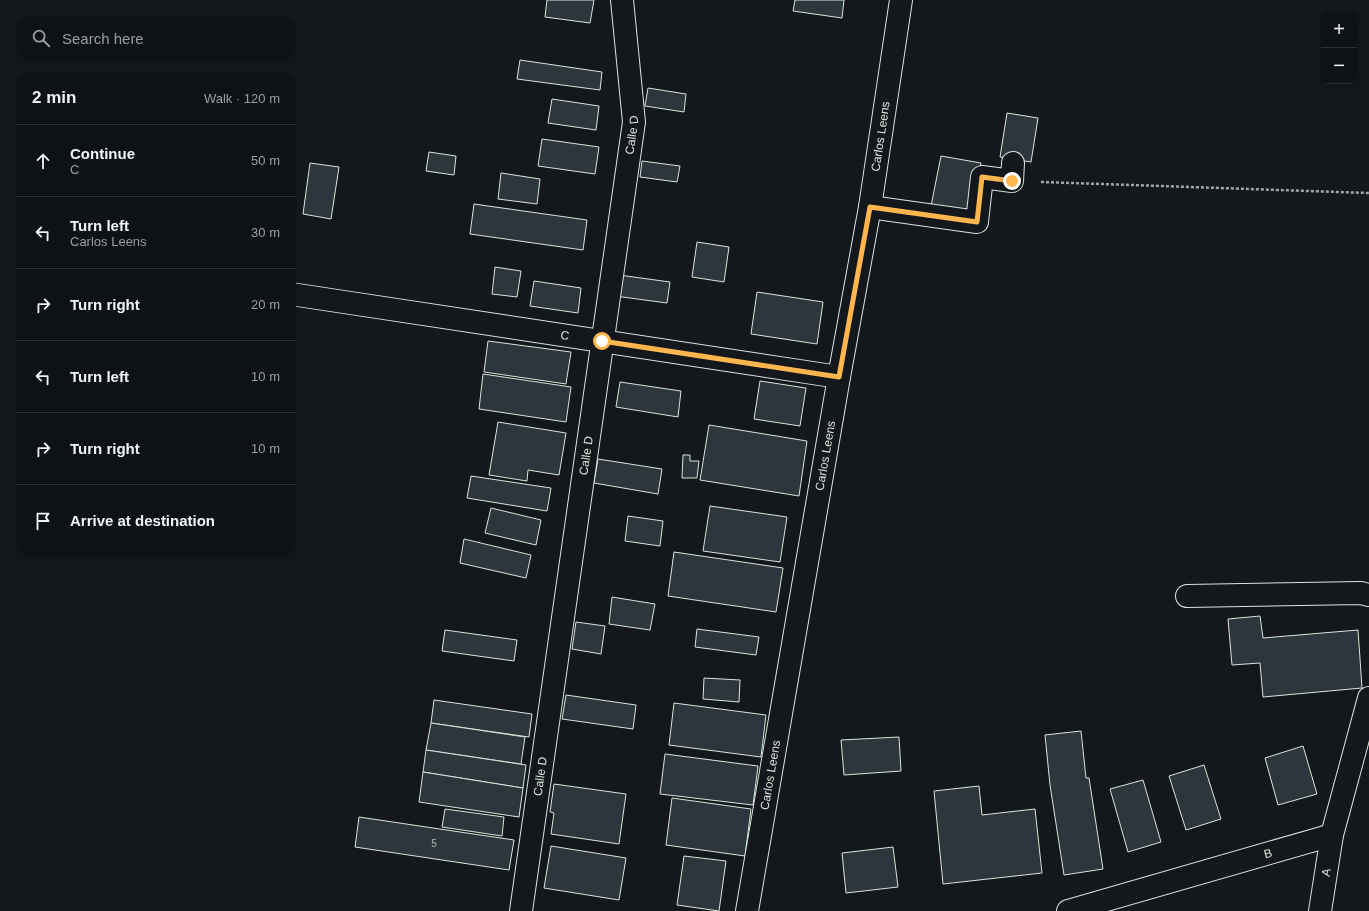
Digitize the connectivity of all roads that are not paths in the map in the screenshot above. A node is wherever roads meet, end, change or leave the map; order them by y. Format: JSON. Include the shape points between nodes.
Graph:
{"nodes":[{"id":1,"x":622,"y":0,"type":"edge"},
{"id":2,"x":900,"y":0,"type":"edge"},
{"id":3,"x":1013,"y":172,"type":"road end"},
{"id":4,"x":870,"y":207,"type":"junction"},
{"id":5,"x":296,"y":295,"type":"edge"},
{"id":6,"x":602,"y":341,"type":"junction"},
{"id":7,"x":839,"y":377,"type":"junction"},
{"id":8,"x":1369,"y":595,"type":"edge"},
{"id":9,"x":1187,"y":596,"type":"dead end"},
{"id":10,"x":1369,"y":698,"type":"edge"},
{"id":11,"x":1332,"y":835,"type":"junction"},
{"id":12,"x":521,"y":911,"type":"edge"},
{"id":13,"x":747,"y":911,"type":"edge"},
{"id":14,"x":1068,"y":911,"type":"edge"},
{"id":15,"x":1320,"y":911,"type":"edge"}],
"edges":[{"from":1,"to":6,"type":"street","name":"Calle D","via":[[634,122]]},
{"from":2,"to":4,"type":"street","name":"Carlos Leens"},
{"from":3,"to":4,"type":"street","via":[[982,177],[977,222]]},
{"from":4,"to":7,"type":"street","name":"Carlos Leens"},
{"from":5,"to":6,"type":"street","name":"C"},
{"from":6,"to":7,"type":"street","name":"C"},
{"from":6,"to":12,"type":"street","name":"Calle D"},
{"from":7,"to":13,"type":"street","name":"Carlos Leens"},
{"from":8,"to":9,"type":"street","via":[[1361,593]]},
{"from":10,"to":11,"type":"street"},
{"from":11,"to":14,"type":"street","name":"B"},
{"from":11,"to":15,"type":"street","name":"A"}]}
